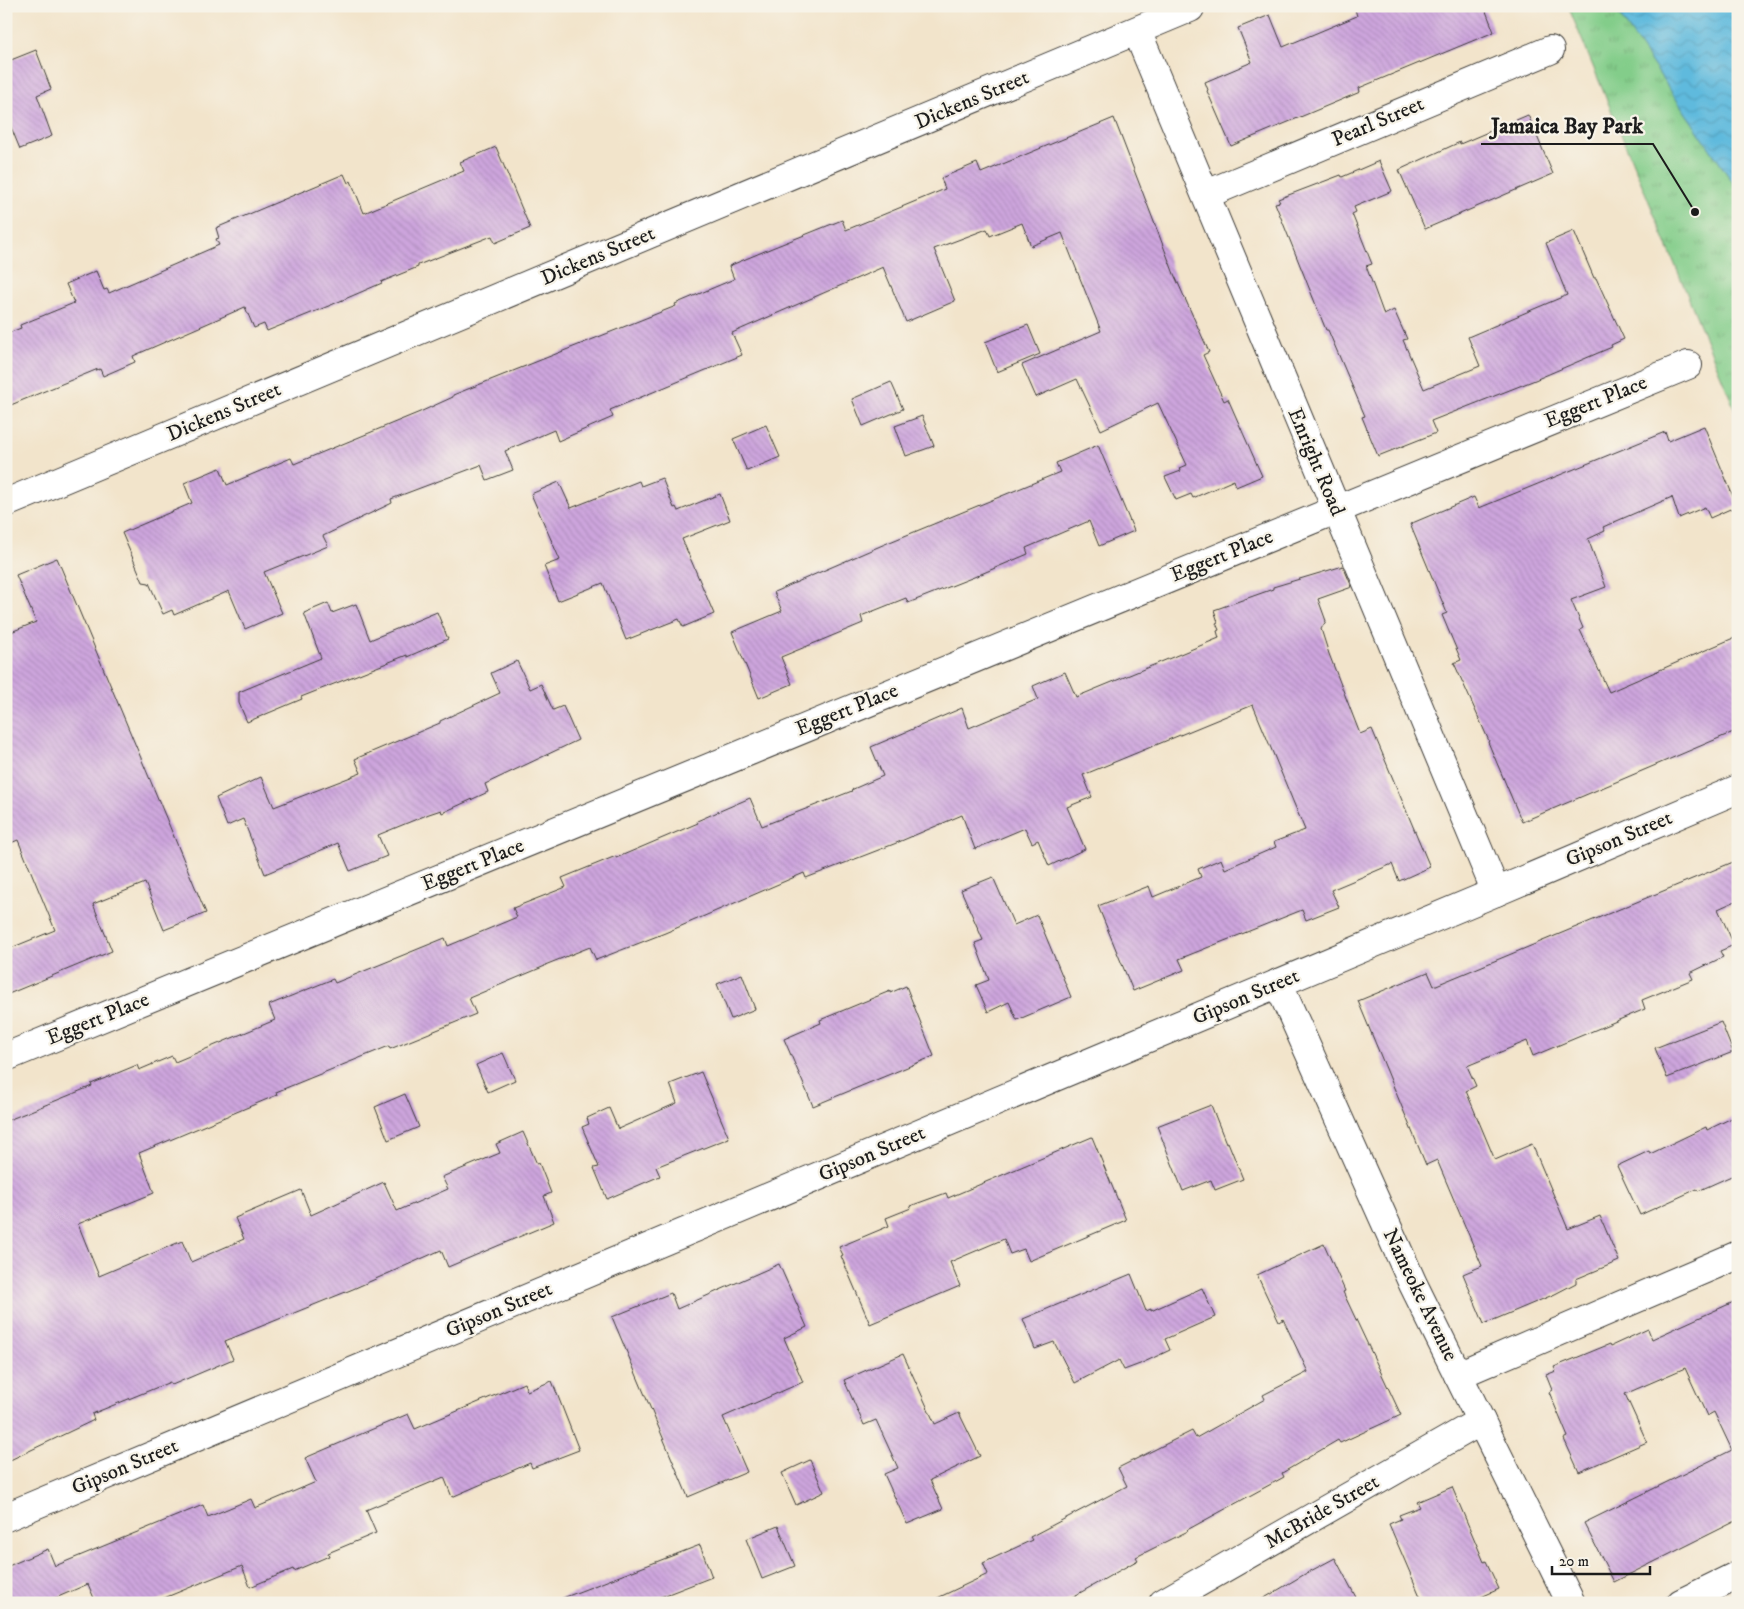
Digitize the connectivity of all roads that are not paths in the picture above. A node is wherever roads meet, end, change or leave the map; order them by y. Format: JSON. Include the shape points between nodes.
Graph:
{"nodes":[{"id":1,"x":1190,"y":8,"type":"dead end"},
{"id":2,"x":1137,"y":31,"type":"junction"},
{"id":3,"x":1550,"y":50,"type":"dead end"},
{"id":4,"x":1207,"y":194,"type":"junction"},
{"id":5,"x":1688,"y":364,"type":"dead end"},
{"id":6,"x":6,"y":503,"type":"edge"},
{"id":7,"x":1336,"y":509,"type":"junction"},
{"id":8,"x":1738,"y":789,"type":"edge"},
{"id":9,"x":1496,"y":892,"type":"junction"},
{"id":10,"x":1278,"y":983,"type":"junction"},
{"id":11,"x":6,"y":1056,"type":"edge"},
{"id":12,"x":1738,"y":1256,"type":"edge"},
{"id":13,"x":1458,"y":1374,"type":"junction"},
{"id":14,"x":1481,"y":1421,"type":"junction"},
{"id":15,"x":6,"y":1517,"type":"edge"},
{"id":16,"x":1738,"y":1575,"type":"edge"},
{"id":17,"x":1163,"y":1603,"type":"edge"},
{"id":18,"x":1570,"y":1603,"type":"edge"},
{"id":19,"x":1681,"y":1603,"type":"edge"}],
"edges":[{"from":1,"to":2,"type":"street","name":"Dickens Street"},
{"from":2,"to":4,"type":"street","name":"Enright Road"},
{"from":2,"to":6,"type":"street","name":"Dickens Street"},
{"from":3,"to":4,"type":"street","name":"Pearl Street"},
{"from":4,"to":7,"type":"street","name":"Enright Road"},
{"from":5,"to":7,"type":"street","name":"Eggert Place"},
{"from":7,"to":9,"type":"street","name":"Enright Road"},
{"from":7,"to":11,"type":"street","name":"Eggert Place"},
{"from":8,"to":9,"type":"street","name":"Gipson Street"},
{"from":9,"to":10,"type":"street","name":"Gipson Street"},
{"from":10,"to":13,"type":"street","name":"Nameoke Avenue","via":[[1413,1284]]},
{"from":10,"to":15,"type":"street","name":"Gipson Street"},
{"from":12,"to":13,"type":"street"},
{"from":13,"to":14,"type":"street","name":"Nameoke Avenue"},
{"from":14,"to":17,"type":"street","name":"McBride Street"},
{"from":14,"to":18,"type":"street","name":"Nameoke Avenue"},
{"from":16,"to":19,"type":"street"}]}
